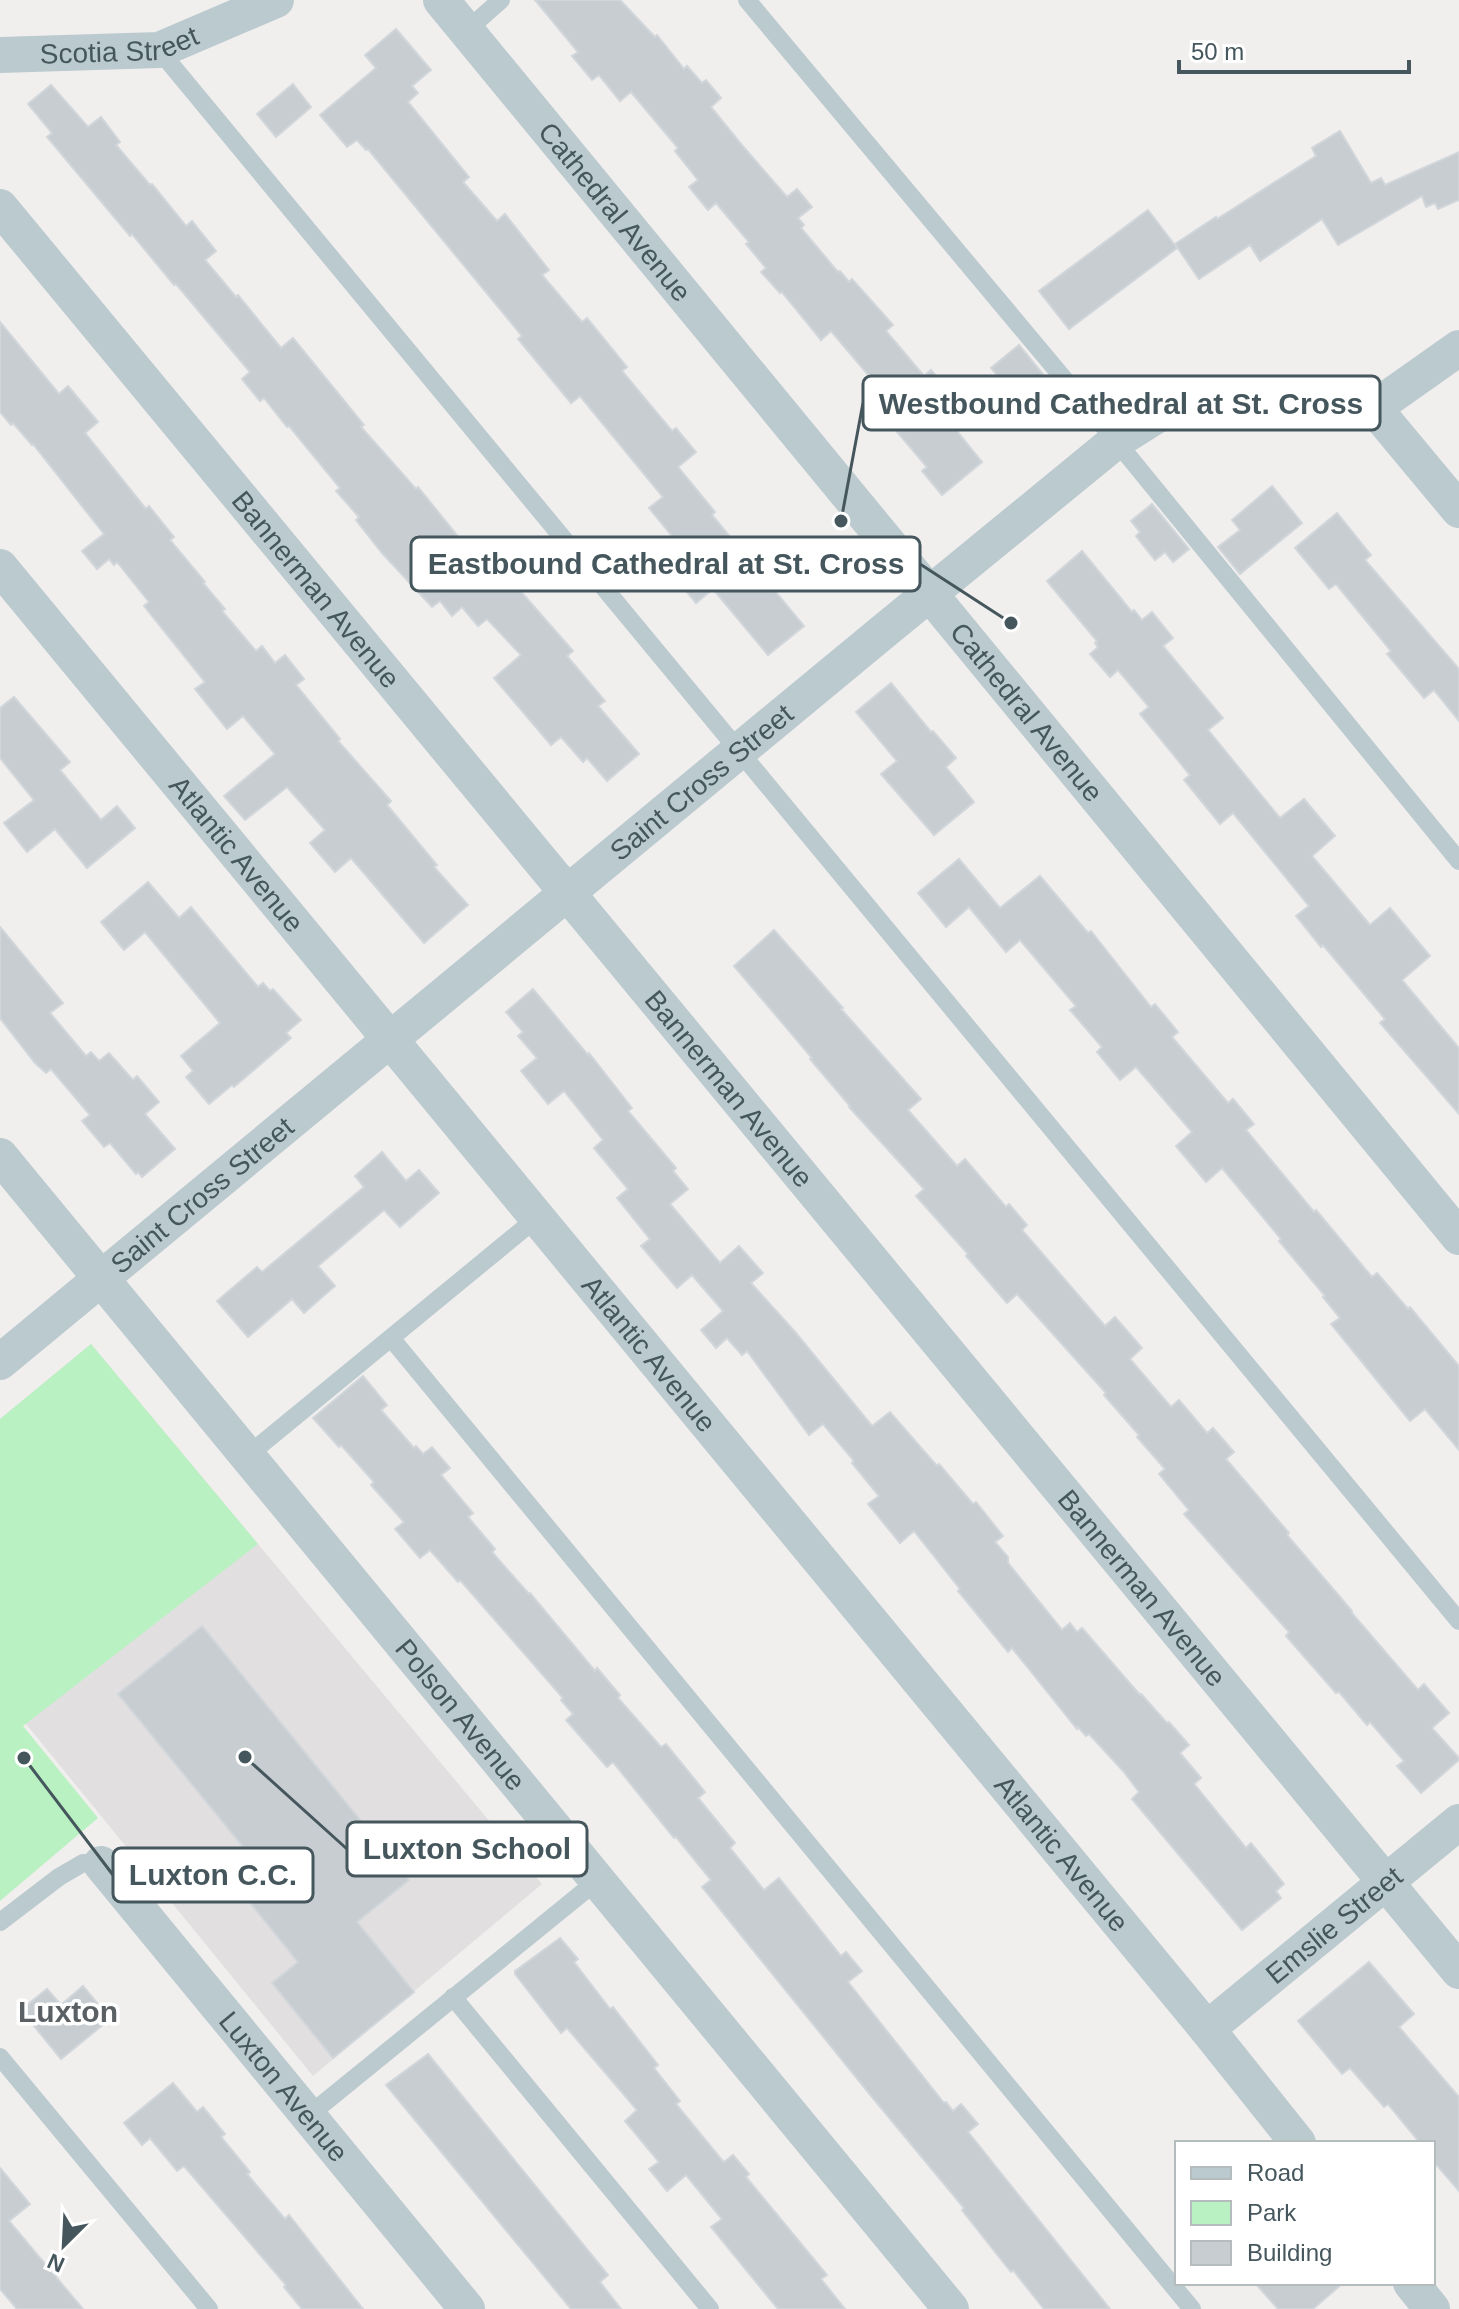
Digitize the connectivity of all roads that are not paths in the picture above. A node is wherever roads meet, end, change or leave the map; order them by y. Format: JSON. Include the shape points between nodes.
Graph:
{"nodes":[{"id":1,"x":276,"y":0,"type":"edge"},
{"id":2,"x":441,"y":0,"type":"edge"},
{"id":3,"x":501,"y":0,"type":"edge"},
{"id":4,"x":747,"y":0,"type":"edge"},
{"id":5,"x":466,"y":31,"type":"junction"},
{"id":6,"x":159,"y":50,"type":"junction"},
{"id":7,"x":0,"y":55,"type":"edge"},
{"id":8,"x":0,"y":207,"type":"edge"},
{"id":9,"x":1459,"y":348,"type":"edge"},
{"id":10,"x":1374,"y":408,"type":"junction"},
{"id":11,"x":1116,"y":441,"type":"junction"},
{"id":12,"x":1459,"y":510,"type":"edge"},
{"id":13,"x":0,"y":567,"type":"edge"},
{"id":14,"x":928,"y":594,"type":"junction"},
{"id":15,"x":739,"y":751,"type":"junction"},
{"id":16,"x":1459,"y":861,"type":"edge"},
{"id":17,"x":567,"y":893,"type":"junction"},
{"id":18,"x":391,"y":1038,"type":"junction"},
{"id":19,"x":0,"y":1156,"type":"edge"},
{"id":20,"x":538,"y":1217,"type":"junction"},
{"id":21,"x":1459,"y":1237,"type":"edge"},
{"id":22,"x":101,"y":1279,"type":"junction"},
{"id":23,"x":391,"y":1338,"type":"junction"},
{"id":24,"x":0,"y":1362,"type":"edge"},
{"id":25,"x":247,"y":1456,"type":"junction"},
{"id":26,"x":1459,"y":1621,"type":"edge"},
{"id":27,"x":1459,"y":1822,"type":"edge"},
{"id":28,"x":101,"y":1864,"type":"joint"},
{"id":29,"x":598,"y":1880,"type":"junction"},
{"id":30,"x":1386,"y":1882,"type":"junction"},
{"id":31,"x":0,"y":1922,"type":"edge"},
{"id":32,"x":1459,"y":1971,"type":"edge"},
{"id":33,"x":453,"y":1997,"type":"junction"},
{"id":34,"x":1207,"y":2029,"type":"junction"},
{"id":35,"x":0,"y":2057,"type":"edge"},
{"id":36,"x":308,"y":2116,"type":"junction"},
{"id":37,"x":1296,"y":2141,"type":"edge"},
{"id":38,"x":1413,"y":2285,"type":"edge"},
{"id":39,"x":209,"y":2309,"type":"edge"},
{"id":40,"x":467,"y":2309,"type":"edge"},
{"id":41,"x":710,"y":2309,"type":"edge"},
{"id":42,"x":951,"y":2309,"type":"edge"},
{"id":43,"x":1192,"y":2309,"type":"edge"},
{"id":44,"x":1432,"y":2309,"type":"edge"}],
"edges":[{"from":1,"to":6,"type":"street","name":"Scotia Street"},
{"from":2,"to":5,"type":"street","name":"Cathedral Avenue"},
{"from":3,"to":5,"type":"lane"},
{"from":4,"to":11,"type":"lane"},
{"from":5,"to":14,"type":"street","name":"Cathedral Avenue"},
{"from":6,"to":7,"type":"street","name":"Scotia Street"},
{"from":6,"to":15,"type":"lane"},
{"from":8,"to":17,"type":"street","name":"Bannerman Avenue"},
{"from":9,"to":10,"type":"street"},
{"from":10,"to":11,"type":"street","name":"Saint Cross Street","via":[[1252,395],[1209,400],[1167,409]]},
{"from":10,"to":12,"type":"street"},
{"from":11,"to":14,"type":"street","name":"Saint Cross Street"},
{"from":11,"to":16,"type":"lane"},
{"from":13,"to":18,"type":"street","name":"Atlantic Avenue"},
{"from":14,"to":15,"type":"street","name":"Saint Cross Street"},
{"from":14,"to":21,"type":"street","name":"Cathedral Avenue"},
{"from":15,"to":17,"type":"street","name":"Saint Cross Street"},
{"from":15,"to":26,"type":"lane"},
{"from":17,"to":18,"type":"street","name":"Saint Cross Street"},
{"from":17,"to":30,"type":"street","name":"Bannerman Avenue"},
{"from":18,"to":20,"type":"street","name":"Atlantic Avenue"},
{"from":18,"to":22,"type":"street","name":"Saint Cross Street"},
{"from":19,"to":22,"type":"street","name":"Polson Avenue"},
{"from":20,"to":23,"type":"lane"},
{"from":20,"to":34,"type":"street","name":"Atlantic Avenue"},
{"from":22,"to":24,"type":"street","name":"Saint Cross Street"},
{"from":22,"to":25,"type":"street","name":"Polson Avenue"},
{"from":23,"to":25,"type":"lane"},
{"from":23,"to":43,"type":"lane"},
{"from":25,"to":29,"type":"street","name":"Polson Avenue"},
{"from":27,"to":30,"type":"street","name":"Emslie Street"},
{"from":28,"to":31,"type":"lane","via":[[83,1863]]},
{"from":28,"to":36,"type":"street","name":"Luxton Avenue"},
{"from":29,"to":33,"type":"lane"},
{"from":29,"to":42,"type":"street","name":"Polson Avenue"},
{"from":30,"to":32,"type":"street","name":"Bannerman Avenue"},
{"from":30,"to":34,"type":"street","name":"Emslie Street"},
{"from":33,"to":36,"type":"lane"},
{"from":33,"to":41,"type":"lane"},
{"from":34,"to":37,"type":"street","name":"Atlantic Avenue"},
{"from":35,"to":39,"type":"lane"},
{"from":36,"to":40,"type":"street","name":"Luxton Avenue"},
{"from":38,"to":44,"type":"street"}]}
